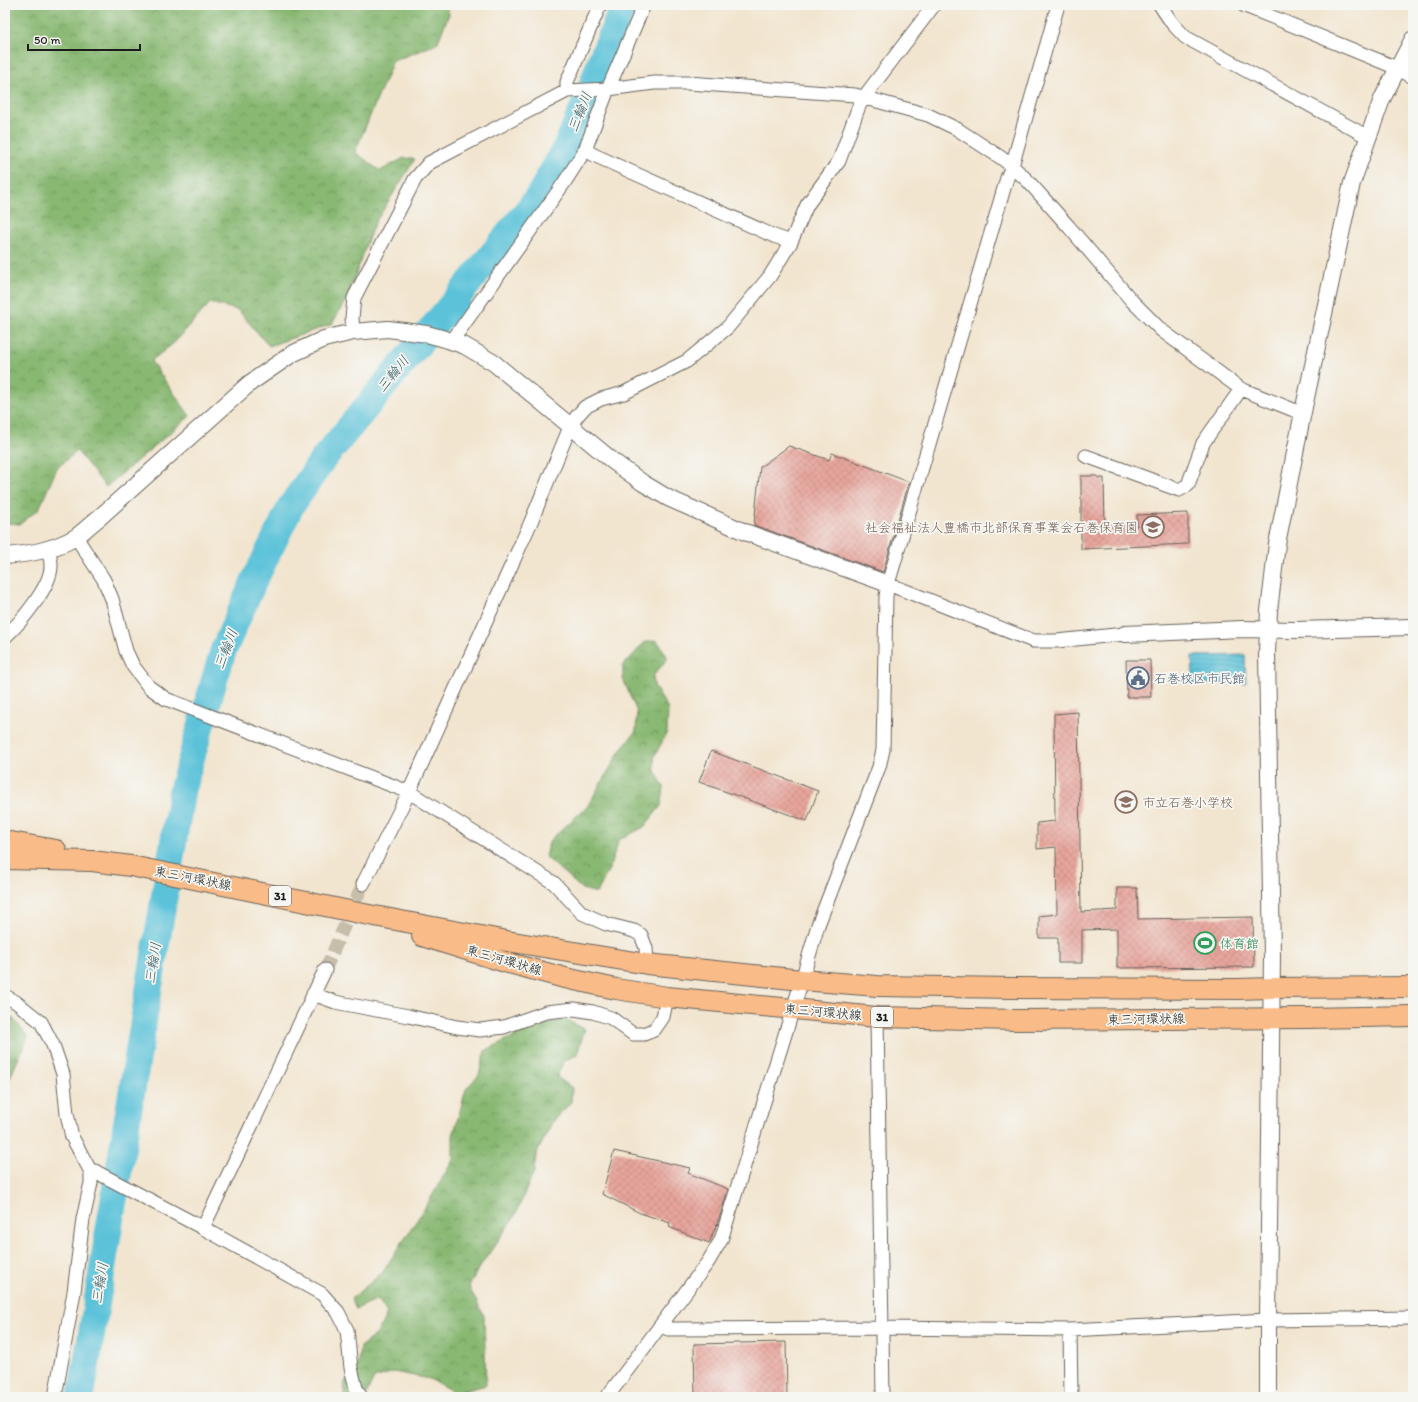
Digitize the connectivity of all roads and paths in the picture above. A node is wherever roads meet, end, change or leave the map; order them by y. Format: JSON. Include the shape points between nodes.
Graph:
{"nodes":[{"id":1,"x":600,"y":5,"type":"edge"},
{"id":2,"x":644,"y":5,"type":"edge"},
{"id":3,"x":934,"y":5,"type":"edge"},
{"id":4,"x":1058,"y":5,"type":"edge"},
{"id":5,"x":1160,"y":5,"type":"edge"},
{"id":6,"x":1243,"y":5,"type":"edge"},
{"id":7,"x":1413,"y":39,"type":"edge"},
{"id":8,"x":1397,"y":68,"type":"junction"},
{"id":9,"x":1413,"y":77,"type":"edge"},
{"id":10,"x":606,"y":89,"type":"junction"},
{"id":11,"x":570,"y":91,"type":"junction"},
{"id":12,"x":864,"y":97,"type":"junction"},
{"id":13,"x":1368,"y":137,"type":"junction"},
{"id":14,"x":585,"y":150,"type":"junction"},
{"id":15,"x":1012,"y":166,"type":"junction"},
{"id":16,"x":791,"y":242,"type":"junction"},
{"id":17,"x":354,"y":332,"type":"junction"},
{"id":18,"x":448,"y":340,"type":"junction"},
{"id":19,"x":1241,"y":389,"type":"junction"},
{"id":20,"x":1303,"y":412,"type":"junction"},
{"id":21,"x":570,"y":427,"type":"junction"},
{"id":22,"x":1086,"y":456,"type":"dead end"},
{"id":23,"x":76,"y":537,"type":"junction"},
{"id":24,"x":48,"y":550,"type":"junction"},
{"id":25,"x":5,"y":556,"type":"edge"},
{"id":26,"x":888,"y":584,"type":"junction"},
{"id":27,"x":1413,"y":627,"type":"edge"},
{"id":28,"x":1267,"y":630,"type":"junction"},
{"id":29,"x":1124,"y":634,"type":"joint"},
{"id":30,"x":5,"y":637,"type":"edge"},
{"id":31,"x":409,"y":792,"type":"junction"},
{"id":32,"x":5,"y":841,"type":"edge"},
{"id":33,"x":5,"y":859,"type":"edge"},
{"id":34,"x":92,"y":861,"type":"junction"},
{"id":35,"x":363,"y":884,"type":"tunnel mouth"},
{"id":36,"x":364,"y":914,"type":"junction"},
{"id":37,"x":647,"y":964,"type":"junction"},
{"id":38,"x":325,"y":970,"type":"tunnel mouth"},
{"id":39,"x":802,"y":980,"type":"junction"},
{"id":40,"x":1271,"y":988,"type":"junction"},
{"id":41,"x":1413,"y":988,"type":"edge"},
{"id":42,"x":313,"y":994,"type":"junction"},
{"id":43,"x":5,"y":996,"type":"edge"},
{"id":44,"x":667,"y":997,"type":"junction"},
{"id":45,"x":792,"y":1009,"type":"junction"},
{"id":46,"x":1413,"y":1016,"type":"edge"},
{"id":47,"x":877,"y":1017,"type":"junction"},
{"id":48,"x":1271,"y":1018,"type":"junction"},
{"id":49,"x":96,"y":1173,"type":"junction"},
{"id":50,"x":203,"y":1228,"type":"junction"},
{"id":51,"x":1413,"y":1318,"type":"edge"},
{"id":52,"x":1268,"y":1320,"type":"junction"},
{"id":53,"x":662,"y":1324,"type":"junction"},
{"id":54,"x":882,"y":1328,"type":"junction"},
{"id":55,"x":1070,"y":1330,"type":"junction"},
{"id":56,"x":55,"y":1397,"type":"edge"},
{"id":57,"x":361,"y":1397,"type":"edge"},
{"id":58,"x":607,"y":1397,"type":"edge"},
{"id":59,"x":883,"y":1397,"type":"edge"},
{"id":60,"x":1071,"y":1397,"type":"edge"},
{"id":61,"x":1268,"y":1397,"type":"edge"}],
"edges":[{"from":1,"to":11,"type":"street","via":[[567,82]]},
{"from":2,"to":10,"type":"street"},
{"from":3,"to":12,"type":"street"},
{"from":4,"to":15,"type":"street"},
{"from":5,"to":13,"type":"street","via":[[1185,37]]},
{"from":6,"to":8,"type":"street"},
{"from":7,"to":8,"type":"street"},
{"from":8,"to":9,"type":"street"},
{"from":8,"to":13,"type":"street"},
{"from":10,"to":11,"type":"street"},
{"from":10,"to":12,"type":"street","via":[[654,83],[688,83],[855,94]]},
{"from":10,"to":14,"type":"street"},
{"from":11,"to":17,"type":"street","via":[[429,163],[415,180],[354,298]]},
{"from":12,"to":15,"type":"street","via":[[928,115],[957,129]]},
{"from":12,"to":16,"type":"street","via":[[839,161],[807,205]]},
{"from":13,"to":20,"type":"street","via":[[1352,183]]},
{"from":14,"to":16,"type":"street"},
{"from":14,"to":18,"type":"street","via":[[564,183]]},
{"from":15,"to":19,"type":"street","via":[[1156,325]]},
{"from":15,"to":26,"type":"street"},
{"from":16,"to":21,"type":"street","via":[[770,276],[728,327],[687,361],[624,393],[601,398],[585,407]]},
{"from":17,"to":18,"type":"street","via":[[388,329],[427,334]]},
{"from":17,"to":23,"type":"street","via":[[324,339],[292,354],[250,383]]},
{"from":18,"to":21,"type":"street","via":[[465,346],[494,363]]},
{"from":19,"to":20,"type":"street"},
{"from":19,"to":22,"type":"street","via":[[1203,444],[1188,485],[1178,490]]},
{"from":20,"to":28,"type":"street","via":[[1277,544]]},
{"from":21,"to":26,"type":"street","via":[[643,483],[668,498],[745,532]]},
{"from":21,"to":31,"type":"street","via":[[530,524]]},
{"from":23,"to":24,"type":"street"},
{"from":23,"to":31,"type":"street","via":[[104,580],[112,599],[126,651],[133,666],[149,687],[166,699]]},
{"from":24,"to":25,"type":"street"},
{"from":24,"to":30,"type":"street","via":[[51,565],[47,582],[16,627]]},
{"from":26,"to":29,"type":"street","via":[[1034,640],[1057,641]]},
{"from":26,"to":39,"type":"street","via":[[883,750],[818,925]]},
{"from":27,"to":28,"type":"street"},
{"from":28,"to":29,"type":"street"},
{"from":28,"to":40,"type":"street"},
{"from":31,"to":35,"type":"street"},
{"from":31,"to":37,"type":"street","via":[[554,883],[582,913],[641,935],[646,948]]},
{"from":32,"to":34,"type":"main road","name":"東三河環状線","number":"31","via":[[58,850]]},
{"from":33,"to":34,"type":"main road","name":"東三河環状線","number":"31"},
{"from":34,"to":36,"type":"main road","name":"東三河環状線","number":"31","via":[[196,878]]},
{"from":36,"to":37,"type":"main road","name":"東三河環状線","number":"31"},
{"from":36,"to":44,"type":"main road","name":"東三河環状線","number":"31","via":[[427,938],[505,962],[565,978]]},
{"from":37,"to":39,"type":"main road","name":"東三河環状線","number":"31"},
{"from":38,"to":42,"type":"street"},
{"from":39,"to":40,"type":"main road","name":"東三河環状線","number":"31","via":[[877,986],[991,988]]},
{"from":39,"to":45,"type":"street"},
{"from":40,"to":41,"type":"main road","name":"東三河環状線","number":"31"},
{"from":40,"to":48,"type":"street"},
{"from":42,"to":44,"type":"street","via":[[335,1002],[480,1030],[504,1027],[546,1012],[574,1009],[611,1018],[633,1034],[644,1034],[654,1030],[663,1017]]},
{"from":42,"to":50,"type":"street"},
{"from":43,"to":49,"type":"street","via":[[41,1022],[53,1045],[63,1074],[72,1137]]},
{"from":44,"to":45,"type":"main road","name":"東三河環状線","number":"31"},
{"from":45,"to":47,"type":"main road","name":"東三河環状線","number":"31"},
{"from":45,"to":53,"type":"street","via":[[721,1240],[708,1262]]},
{"from":46,"to":48,"type":"main road","name":"東三河環状線","number":"31"},
{"from":47,"to":48,"type":"main road","name":"東三河環状線","number":"31","via":[[1016,1020]]},
{"from":47,"to":54,"type":"street"},
{"from":48,"to":52,"type":"street"},
{"from":49,"to":50,"type":"street"},
{"from":49,"to":56,"type":"street","via":[[91,1183],[83,1219],[74,1292]]},
{"from":50,"to":57,"type":"street","via":[[322,1294],[338,1312],[347,1330],[351,1368]]},
{"from":51,"to":52,"type":"street"},
{"from":52,"to":55,"type":"street"},
{"from":52,"to":61,"type":"street"},
{"from":53,"to":54,"type":"street","via":[[668,1329]]},
{"from":53,"to":58,"type":"street"},
{"from":54,"to":55,"type":"street"},
{"from":54,"to":59,"type":"street"},
{"from":55,"to":60,"type":"street"}]}
